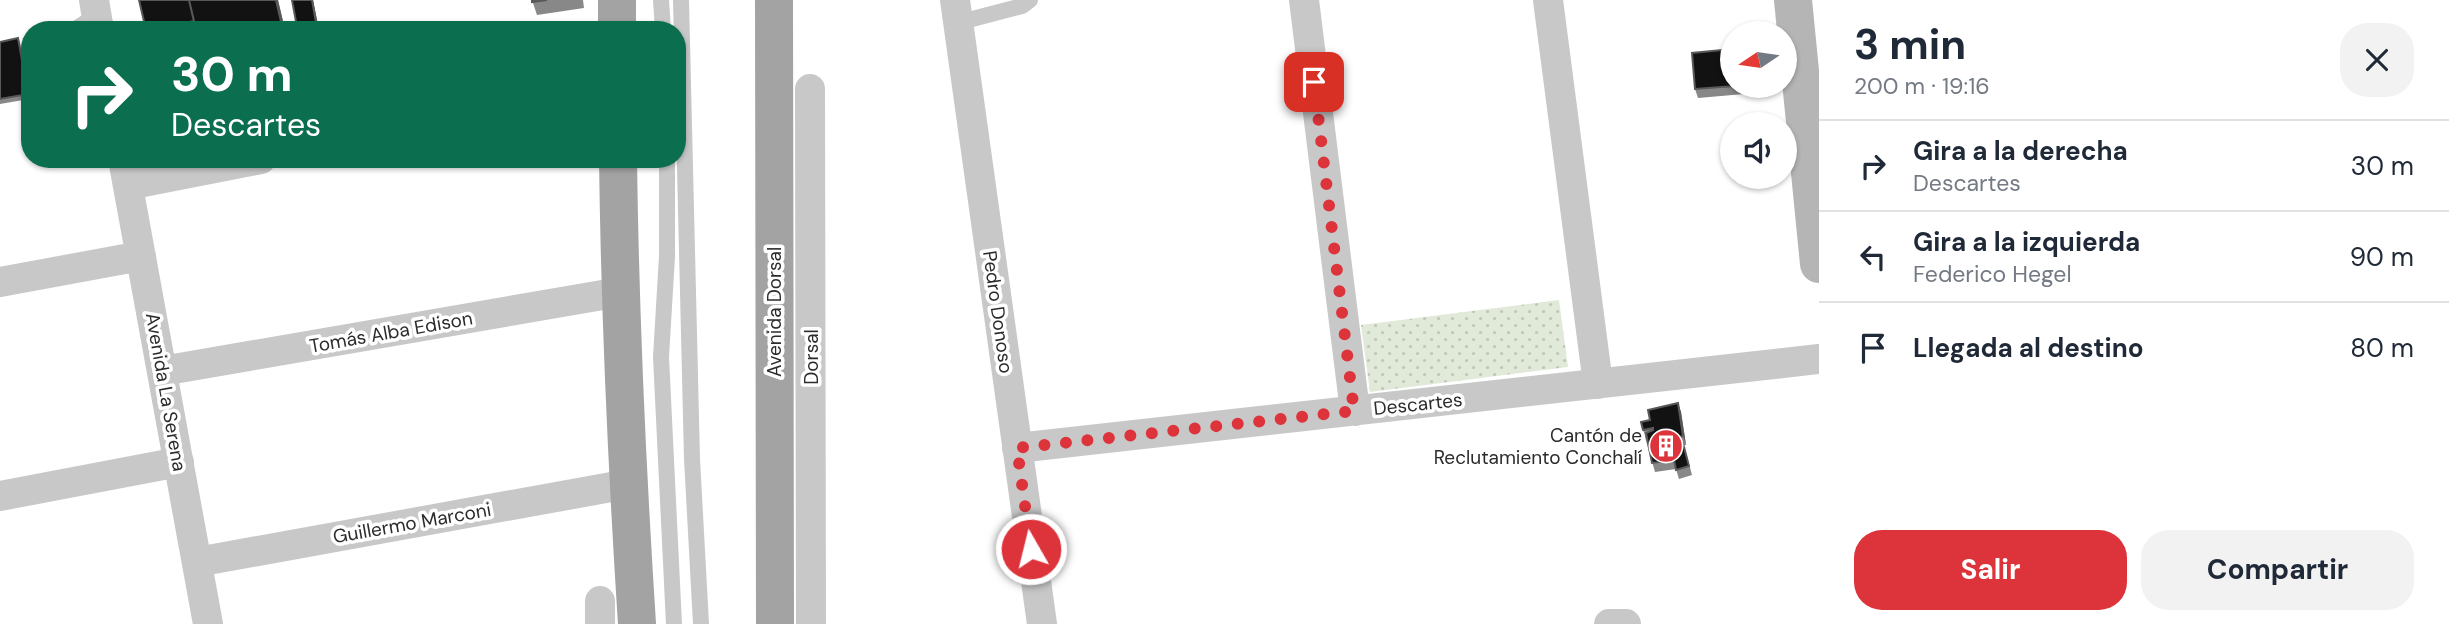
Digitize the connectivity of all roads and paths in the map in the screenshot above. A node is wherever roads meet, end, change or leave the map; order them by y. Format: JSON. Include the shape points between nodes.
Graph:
{"nodes":[{"id":1,"x":617,"y":0,"type":"edge"},
{"id":2,"x":661,"y":0,"type":"edge"},
{"id":3,"x":681,"y":0,"type":"edge"},
{"id":4,"x":774,"y":0,"type":"edge"},
{"id":5,"x":1030,"y":0,"type":"edge"},
{"id":6,"x":1304,"y":0,"type":"edge"},
{"id":7,"x":1548,"y":0,"type":"edge"},
{"id":8,"x":1793,"y":0,"type":"edge"},
{"id":9,"x":956,"y":11,"type":"edge"},
{"id":10,"x":617,"y":21,"type":"edge"},
{"id":11,"x":662,"y":21,"type":"edge"},
{"id":12,"x":681,"y":21,"type":"edge"},
{"id":13,"x":810,"y":89,"type":"dead end"},
{"id":14,"x":1813,"y":148,"type":"edge"},
{"id":15,"x":167,"y":168,"type":"edge"},
{"id":16,"x":618,"y":168,"type":"edge"},
{"id":17,"x":667,"y":168,"type":"edge"},
{"id":18,"x":685,"y":168,"type":"edge"},
{"id":19,"x":125,"y":172,"type":"edge"},
{"id":20,"x":141,"y":256,"type":"junction"},
{"id":21,"x":1819,"y":264,"type":"edge"},
{"id":22,"x":0,"y":282,"type":"edge"},
{"id":23,"x":620,"y":292,"type":"junction"},
{"id":24,"x":1819,"y":359,"type":"edge"},
{"id":25,"x":162,"y":371,"type":"junction"},
{"id":26,"x":1598,"y":383,"type":"junction"},
{"id":27,"x":1354,"y":411,"type":"junction"},
{"id":28,"x":1017,"y":448,"type":"junction"},
{"id":29,"x":179,"y":462,"type":"junction"},
{"id":30,"x":628,"y":484,"type":"junction"},
{"id":31,"x":0,"y":496,"type":"edge"},
{"id":32,"x":197,"y":562,"type":"junction"},
{"id":33,"x":208,"y":624,"type":"edge"},
{"id":34,"x":637,"y":624,"type":"edge"},
{"id":35,"x":674,"y":624,"type":"edge"},
{"id":36,"x":702,"y":624,"type":"edge"},
{"id":37,"x":775,"y":624,"type":"edge"},
{"id":38,"x":811,"y":624,"type":"edge"},
{"id":39,"x":1042,"y":624,"type":"edge"},
{"id":40,"x":1609,"y":624,"type":"edge"},
{"id":41,"x":1626,"y":624,"type":"edge"}],
"edges":[{"from":1,"to":10,"type":"main road"},
{"from":2,"to":11,"type":"lane"},
{"from":3,"to":12,"type":"lane"},
{"from":4,"to":37,"type":"main road","name":"Avenida Dorsal"},
{"from":5,"to":9,"type":"lane","via":[[1022,6]]},
{"from":6,"to":27,"type":"street"},
{"from":7,"to":26,"type":"street"},
{"from":8,"to":14,"type":"street"},
{"from":9,"to":28,"type":"street","name":"Pedro Donoso"},
{"from":13,"to":38,"type":"street","name":"Dorsal"},
{"from":14,"to":21,"type":"street"},
{"from":15,"to":19,"type":"street"},
{"from":16,"to":23,"type":"main road"},
{"from":17,"to":35,"type":"lane","via":[[661,357]]},
{"from":18,"to":36,"type":"lane","via":[[691,445]]},
{"from":19,"to":20,"type":"street","name":"Avenida La Serena"},
{"from":20,"to":22,"type":"street"},
{"from":20,"to":25,"type":"street","name":"Avenida La Serena"},
{"from":23,"to":25,"type":"street","name":"Tomás Alba Edison"},
{"from":23,"to":30,"type":"main road"},
{"from":24,"to":26,"type":"street","name":"Descartes"},
{"from":25,"to":29,"type":"street","name":"Avenida La Serena"},
{"from":26,"to":27,"type":"street","name":"Descartes"},
{"from":27,"to":28,"type":"street","name":"Descartes"},
{"from":28,"to":39,"type":"street","name":"Pedro Donoso"},
{"from":29,"to":31,"type":"street"},
{"from":29,"to":32,"type":"street","name":"Avenida La Serena"},
{"from":30,"to":32,"type":"street","name":"Guillermo Marconi"},
{"from":30,"to":34,"type":"main road"},
{"from":32,"to":33,"type":"street","name":"Avenida La Serena"},
{"from":40,"to":41,"type":"street"}]}
